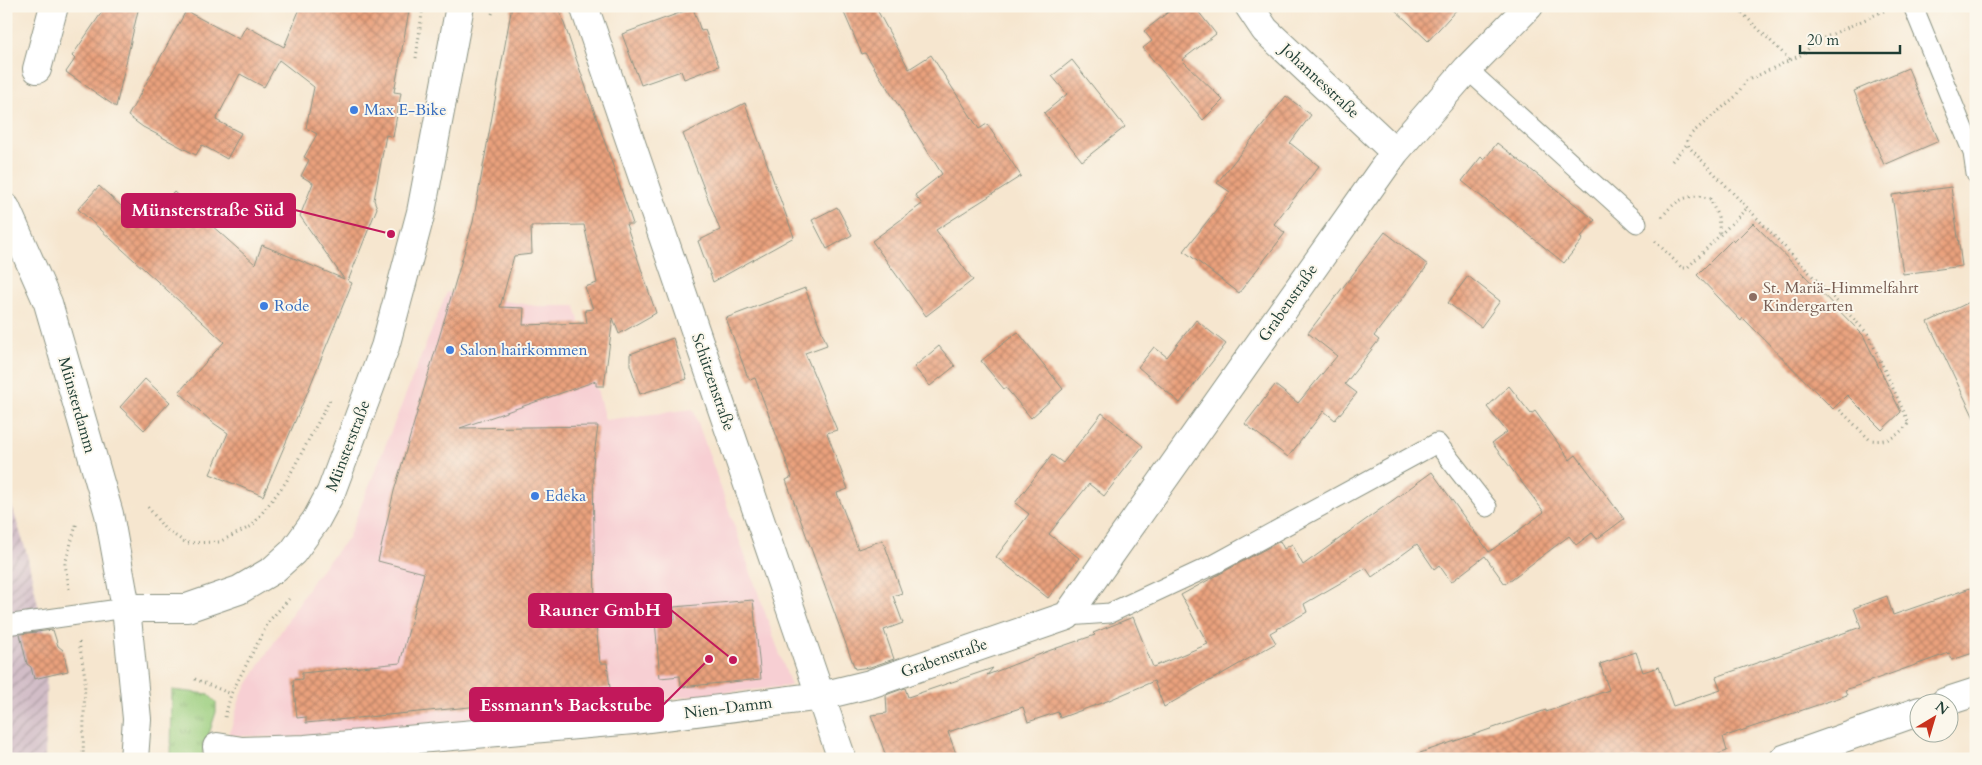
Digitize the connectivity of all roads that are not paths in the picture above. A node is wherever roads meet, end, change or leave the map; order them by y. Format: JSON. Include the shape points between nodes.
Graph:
{"nodes":[{"id":1,"x":54,"y":6,"type":"edge"},
{"id":2,"x":460,"y":6,"type":"edge"},
{"id":3,"x":584,"y":6,"type":"edge"},
{"id":4,"x":1249,"y":6,"type":"edge"},
{"id":5,"x":1529,"y":6,"type":"edge"},
{"id":6,"x":1913,"y":6,"type":"edge"},
{"id":7,"x":38,"y":69,"type":"dead end"},
{"id":8,"x":1467,"y":69,"type":"junction"},
{"id":9,"x":1395,"y":152,"type":"junction"},
{"id":10,"x":1976,"y":174,"type":"edge"},
{"id":11,"x":6,"y":208,"type":"edge"},
{"id":12,"x":1643,"y":229,"type":"road end"},
{"id":13,"x":1488,"y":507,"type":"dead end"},
{"id":14,"x":126,"y":608,"type":"junction"},
{"id":15,"x":1067,"y":616,"type":"junction"},
{"id":16,"x":6,"y":625,"type":"edge"},
{"id":17,"x":1976,"y":692,"type":"edge"},
{"id":18,"x":821,"y":696,"type":"junction"},
{"id":19,"x":1960,"y":697,"type":"edge"},
{"id":20,"x":1910,"y":715,"type":"edge"},
{"id":21,"x":217,"y":746,"type":"dead end"},
{"id":22,"x":134,"y":759,"type":"edge"},
{"id":23,"x":842,"y":759,"type":"edge"},
{"id":24,"x":1784,"y":759,"type":"edge"}],
"edges":[{"from":1,"to":7,"type":"street"},
{"from":2,"to":14,"type":"street","name":"Münsterstraße","via":[[422,212],[388,338],[331,492],[316,520],[293,552],[274,570],[239,590],[187,608]]},
{"from":3,"to":18,"type":"street","name":"Schützenstraße"},
{"from":4,"to":9,"type":"street","name":"Johannesstraße","via":[[1265,30]]},
{"from":5,"to":8,"type":"street","name":"Grabenstraße"},
{"from":6,"to":10,"type":"lane","via":[[1973,153]]},
{"from":8,"to":9,"type":"street","name":"Grabenstraße"},
{"from":8,"to":12,"type":"lane"},
{"from":9,"to":15,"type":"street","name":"Grabenstraße"},
{"from":11,"to":14,"type":"street","name":"Münsterdamm","via":[[48,303],[109,514]]},
{"from":13,"to":15,"type":"lane","name":"Grabenstraße","via":[[1437,443],[1214,564],[1119,609],[1110,613]]},
{"from":14,"to":16,"type":"lane"},
{"from":14,"to":22,"type":"street","via":[[137,720]]},
{"from":15,"to":18,"type":"street","name":"Grabenstraße","via":[[870,684]]},
{"from":17,"to":19,"type":"street"},
{"from":18,"to":21,"type":"street","name":"Nien-Damm","via":[[633,720],[305,749],[242,751]]},
{"from":18,"to":23,"type":"street","name":"Schützenstraße"},
{"from":20,"to":24,"type":"street"}]}
